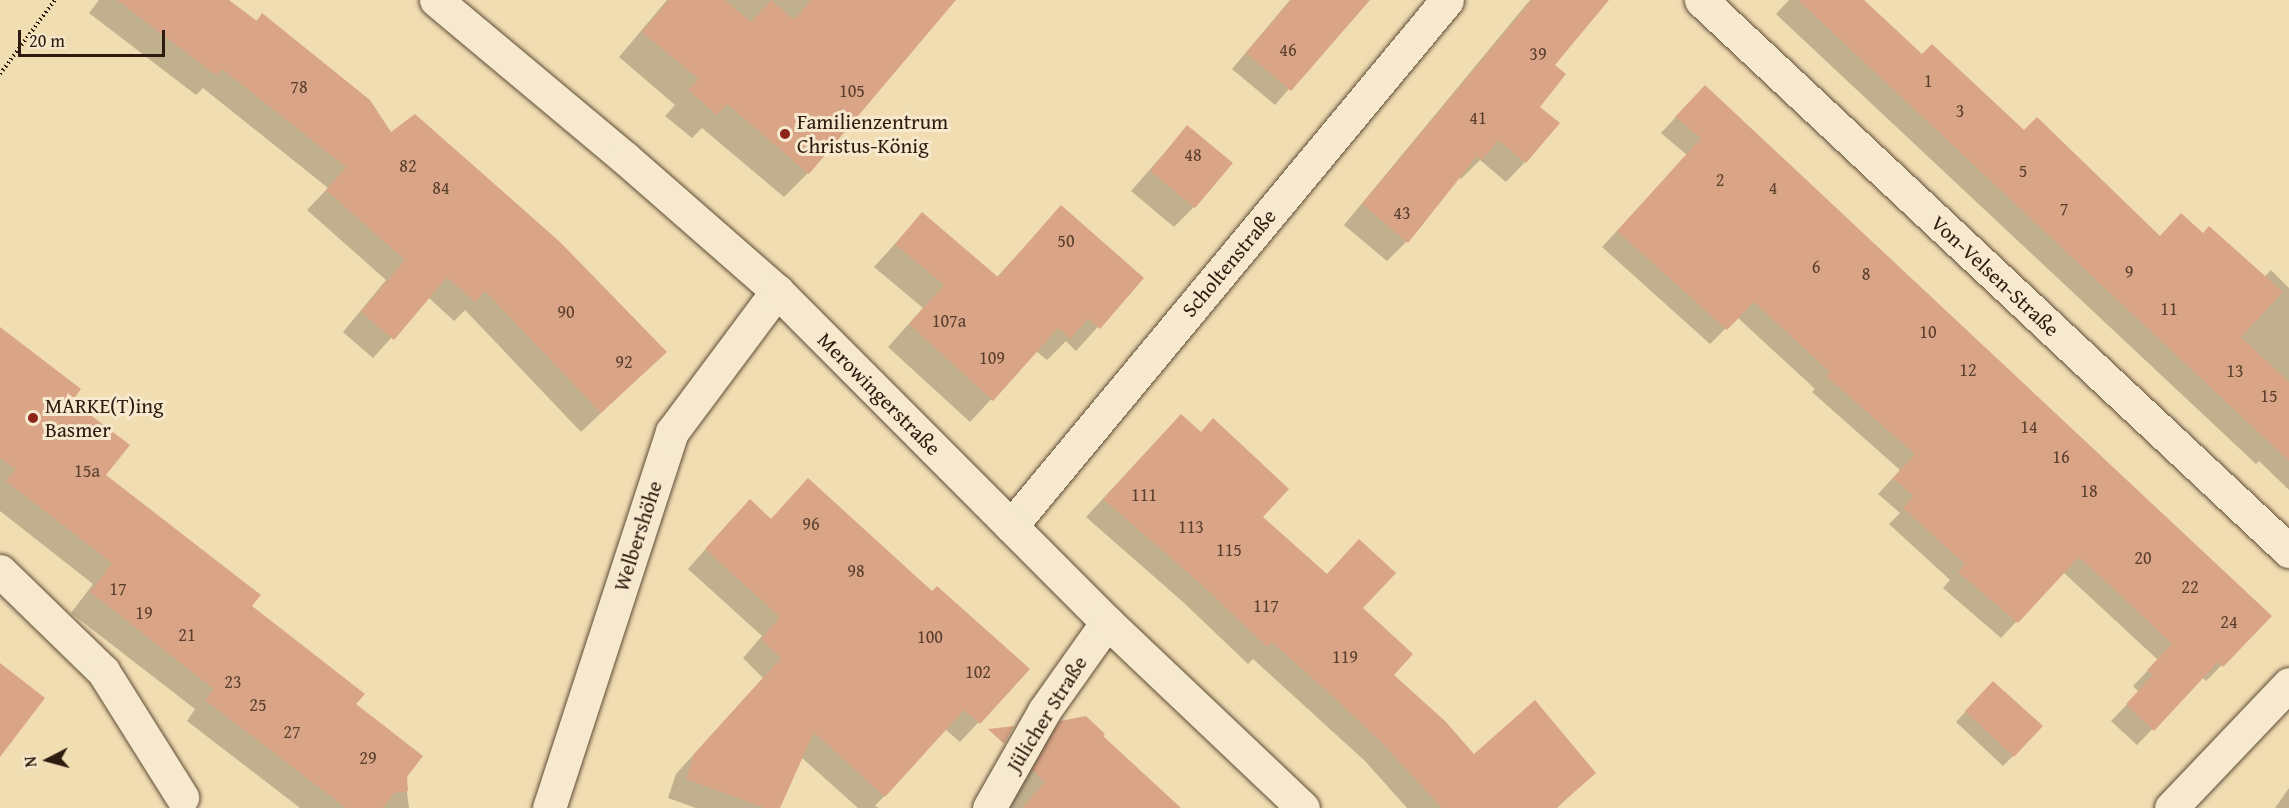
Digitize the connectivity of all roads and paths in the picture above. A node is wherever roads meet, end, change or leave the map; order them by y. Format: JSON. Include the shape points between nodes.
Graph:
{"nodes":[{"id":1,"x":55,"y":0,"type":"edge"},
{"id":2,"x":436,"y":0,"type":"edge"},
{"id":3,"x":1448,"y":0,"type":"edge"},
{"id":4,"x":1701,"y":0,"type":"edge"},
{"id":5,"x":0,"y":74,"type":"edge"},
{"id":6,"x":777,"y":291,"type":"junction"},
{"id":7,"x":1011,"y":526,"type":"junction"},
{"id":8,"x":2289,"y":551,"type":"edge"},
{"id":9,"x":0,"y":571,"type":"edge"},
{"id":10,"x":1107,"y":622,"type":"junction"},
{"id":11,"x":2289,"y":684,"type":"edge"},
{"id":12,"x":182,"y":797,"type":"dead end"},
{"id":13,"x":549,"y":808,"type":"edge"},
{"id":14,"x":989,"y":808,"type":"edge"},
{"id":15,"x":1303,"y":808,"type":"edge"},
{"id":16,"x":2171,"y":808,"type":"edge"}],
"edges":[{"from":1,"to":5,"type":"path"},
{"from":2,"to":6,"type":"street","name":"Merowingerstraße"},
{"from":3,"to":7,"type":"street","name":"Scholtenstraße"},
{"from":4,"to":8,"type":"street","name":"Von-Velsen-Straße"},
{"from":6,"to":7,"type":"street","name":"Merowingerstraße"},
{"from":6,"to":13,"type":"street","name":"Welbershöhe","via":[[672,432]]},
{"from":7,"to":10,"type":"street","name":"Merowingerstraße"},
{"from":9,"to":12,"type":"street","via":[[103,671]]},
{"from":10,"to":14,"type":"street","name":"Jülicher Straße","via":[[1044,711]]},
{"from":10,"to":15,"type":"street","name":"Merowingerstraße"},
{"from":11,"to":16,"type":"street"}]}
